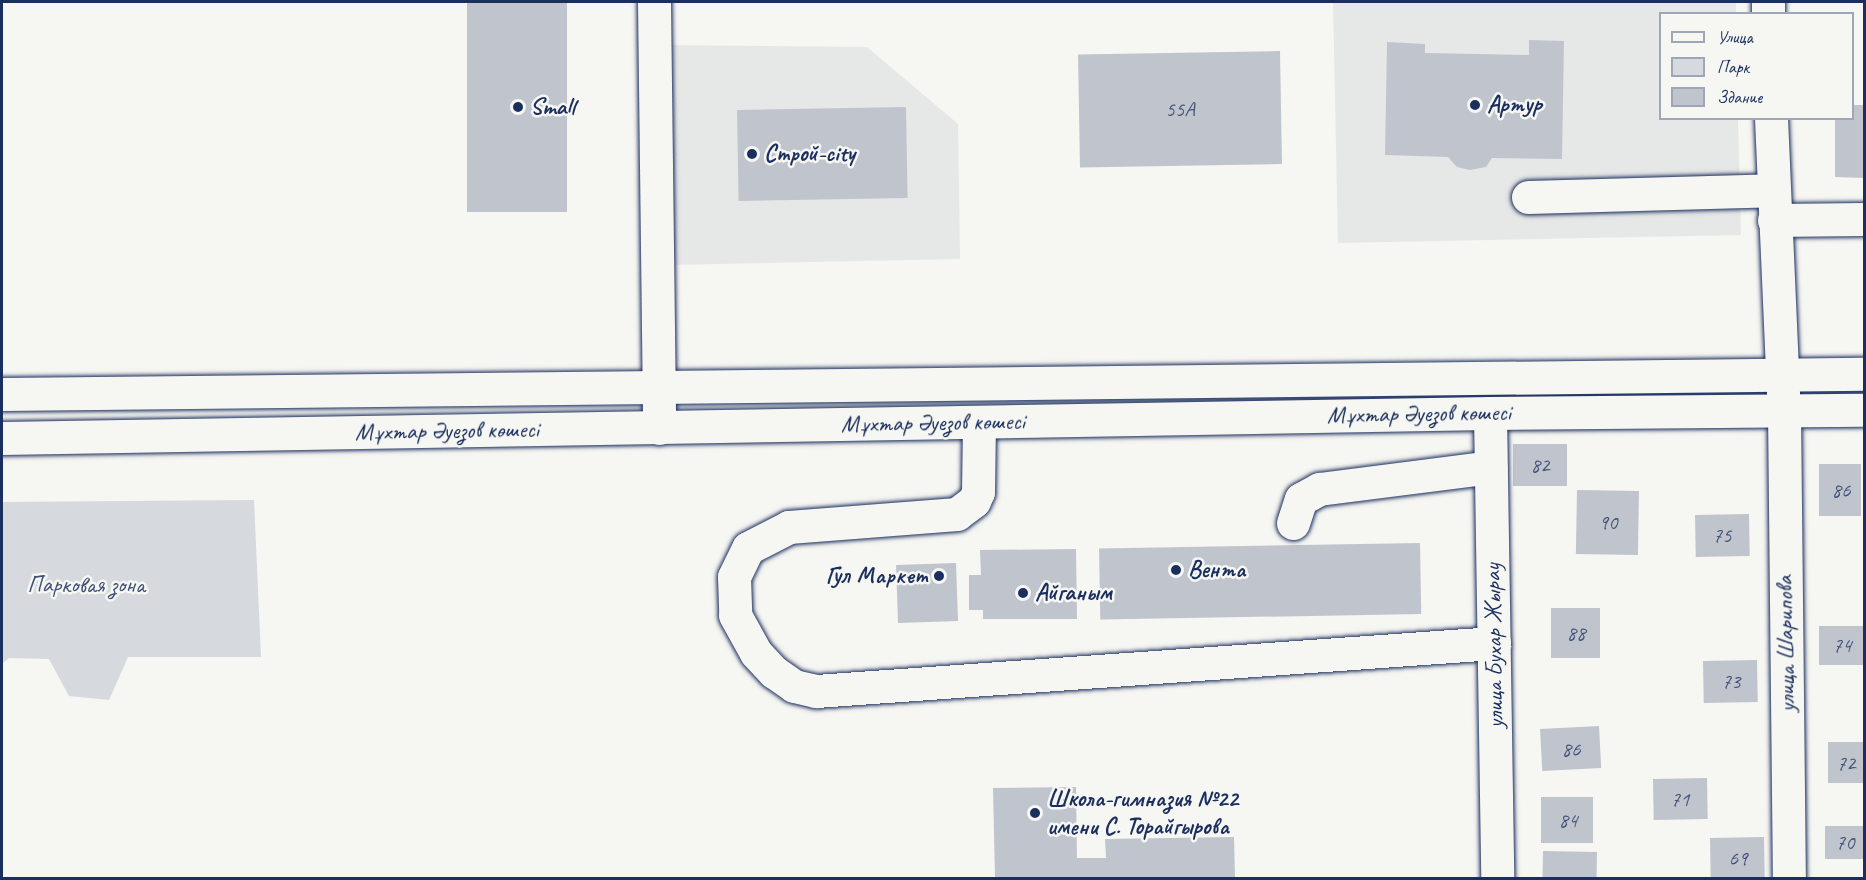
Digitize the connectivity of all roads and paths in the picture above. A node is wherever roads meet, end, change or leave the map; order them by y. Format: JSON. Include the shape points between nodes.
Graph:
{"nodes":[{"id":1,"x":654,"y":2,"type":"edge"},
{"id":2,"x":1771,"y":120,"type":"edge"},
{"id":3,"x":1528,"y":197,"type":"dead end"},
{"id":4,"x":1774,"y":205,"type":"junction"},
{"id":5,"x":1864,"y":219,"type":"edge"},
{"id":6,"x":1864,"y":374,"type":"edge"},
{"id":7,"x":1782,"y":375,"type":"junction"},
{"id":8,"x":658,"y":389,"type":"junction"},
{"id":9,"x":2,"y":394,"type":"edge"},
{"id":10,"x":1784,"y":410,"type":"junction"},
{"id":11,"x":1864,"y":410,"type":"edge"},
{"id":12,"x":1490,"y":413,"type":"junction"},
{"id":13,"x":979,"y":422,"type":"junction"},
{"id":14,"x":659,"y":428,"type":"junction"},
{"id":15,"x":2,"y":438,"type":"edge"},
{"id":16,"x":1491,"y":467,"type":"junction"},
{"id":17,"x":1293,"y":523,"type":"dead end"},
{"id":18,"x":1494,"y":643,"type":"junction"},
{"id":19,"x":1497,"y":879,"type":"edge"},
{"id":20,"x":1789,"y":879,"type":"edge"}],
"edges":[{"from":1,"to":8,"type":"main road"},
{"from":2,"to":4,"type":"main road","name":"улица Шарипова"},
{"from":3,"to":4,"type":"main road"},
{"from":4,"to":5,"type":"main road"},
{"from":4,"to":7,"type":"main road","name":"улица Шарипова"},
{"from":6,"to":7,"type":"main road","name":"Мұхтар Әуезов көшесі"},
{"from":7,"to":8,"type":"main road","name":"Мұхтар Әуезов көшесі"},
{"from":7,"to":10,"type":"main road","name":"улица Шарипова"},
{"from":8,"to":9,"type":"main road","name":"Мұхтар Әуезов көшесі"},
{"from":8,"to":14,"type":"main road"},
{"from":10,"to":11,"type":"main road","name":"Мұхтар Әуезов көшесі"},
{"from":10,"to":12,"type":"main road","name":"Мұхтар Әуезов көшесі"},
{"from":10,"to":20,"type":"main road","name":"улица Шарипова"},
{"from":12,"to":13,"type":"main road","name":"Мұхтар Әуезов көшесі"},
{"from":12,"to":16,"type":"main road","name":"улица Бухар Жырау"},
{"from":13,"to":14,"type":"main road","name":"Мұхтар Әуезов көшесі"},
{"from":13,"to":18,"type":"main road","via":[[978,492],[974,501],[957,514],[789,527],[748,549],[734,578],[735,615],[756,653],[774,672],[794,686],[816,691]]},
{"from":14,"to":15,"type":"main road","name":"Мұхтар Әуезов көшесі"},
{"from":16,"to":17,"type":"main road","via":[[1319,489],[1301,499]]},
{"from":16,"to":18,"type":"main road","name":"улица Бухар Жырау"},
{"from":18,"to":19,"type":"main road","name":"улица Бухар Жырау"}]}
